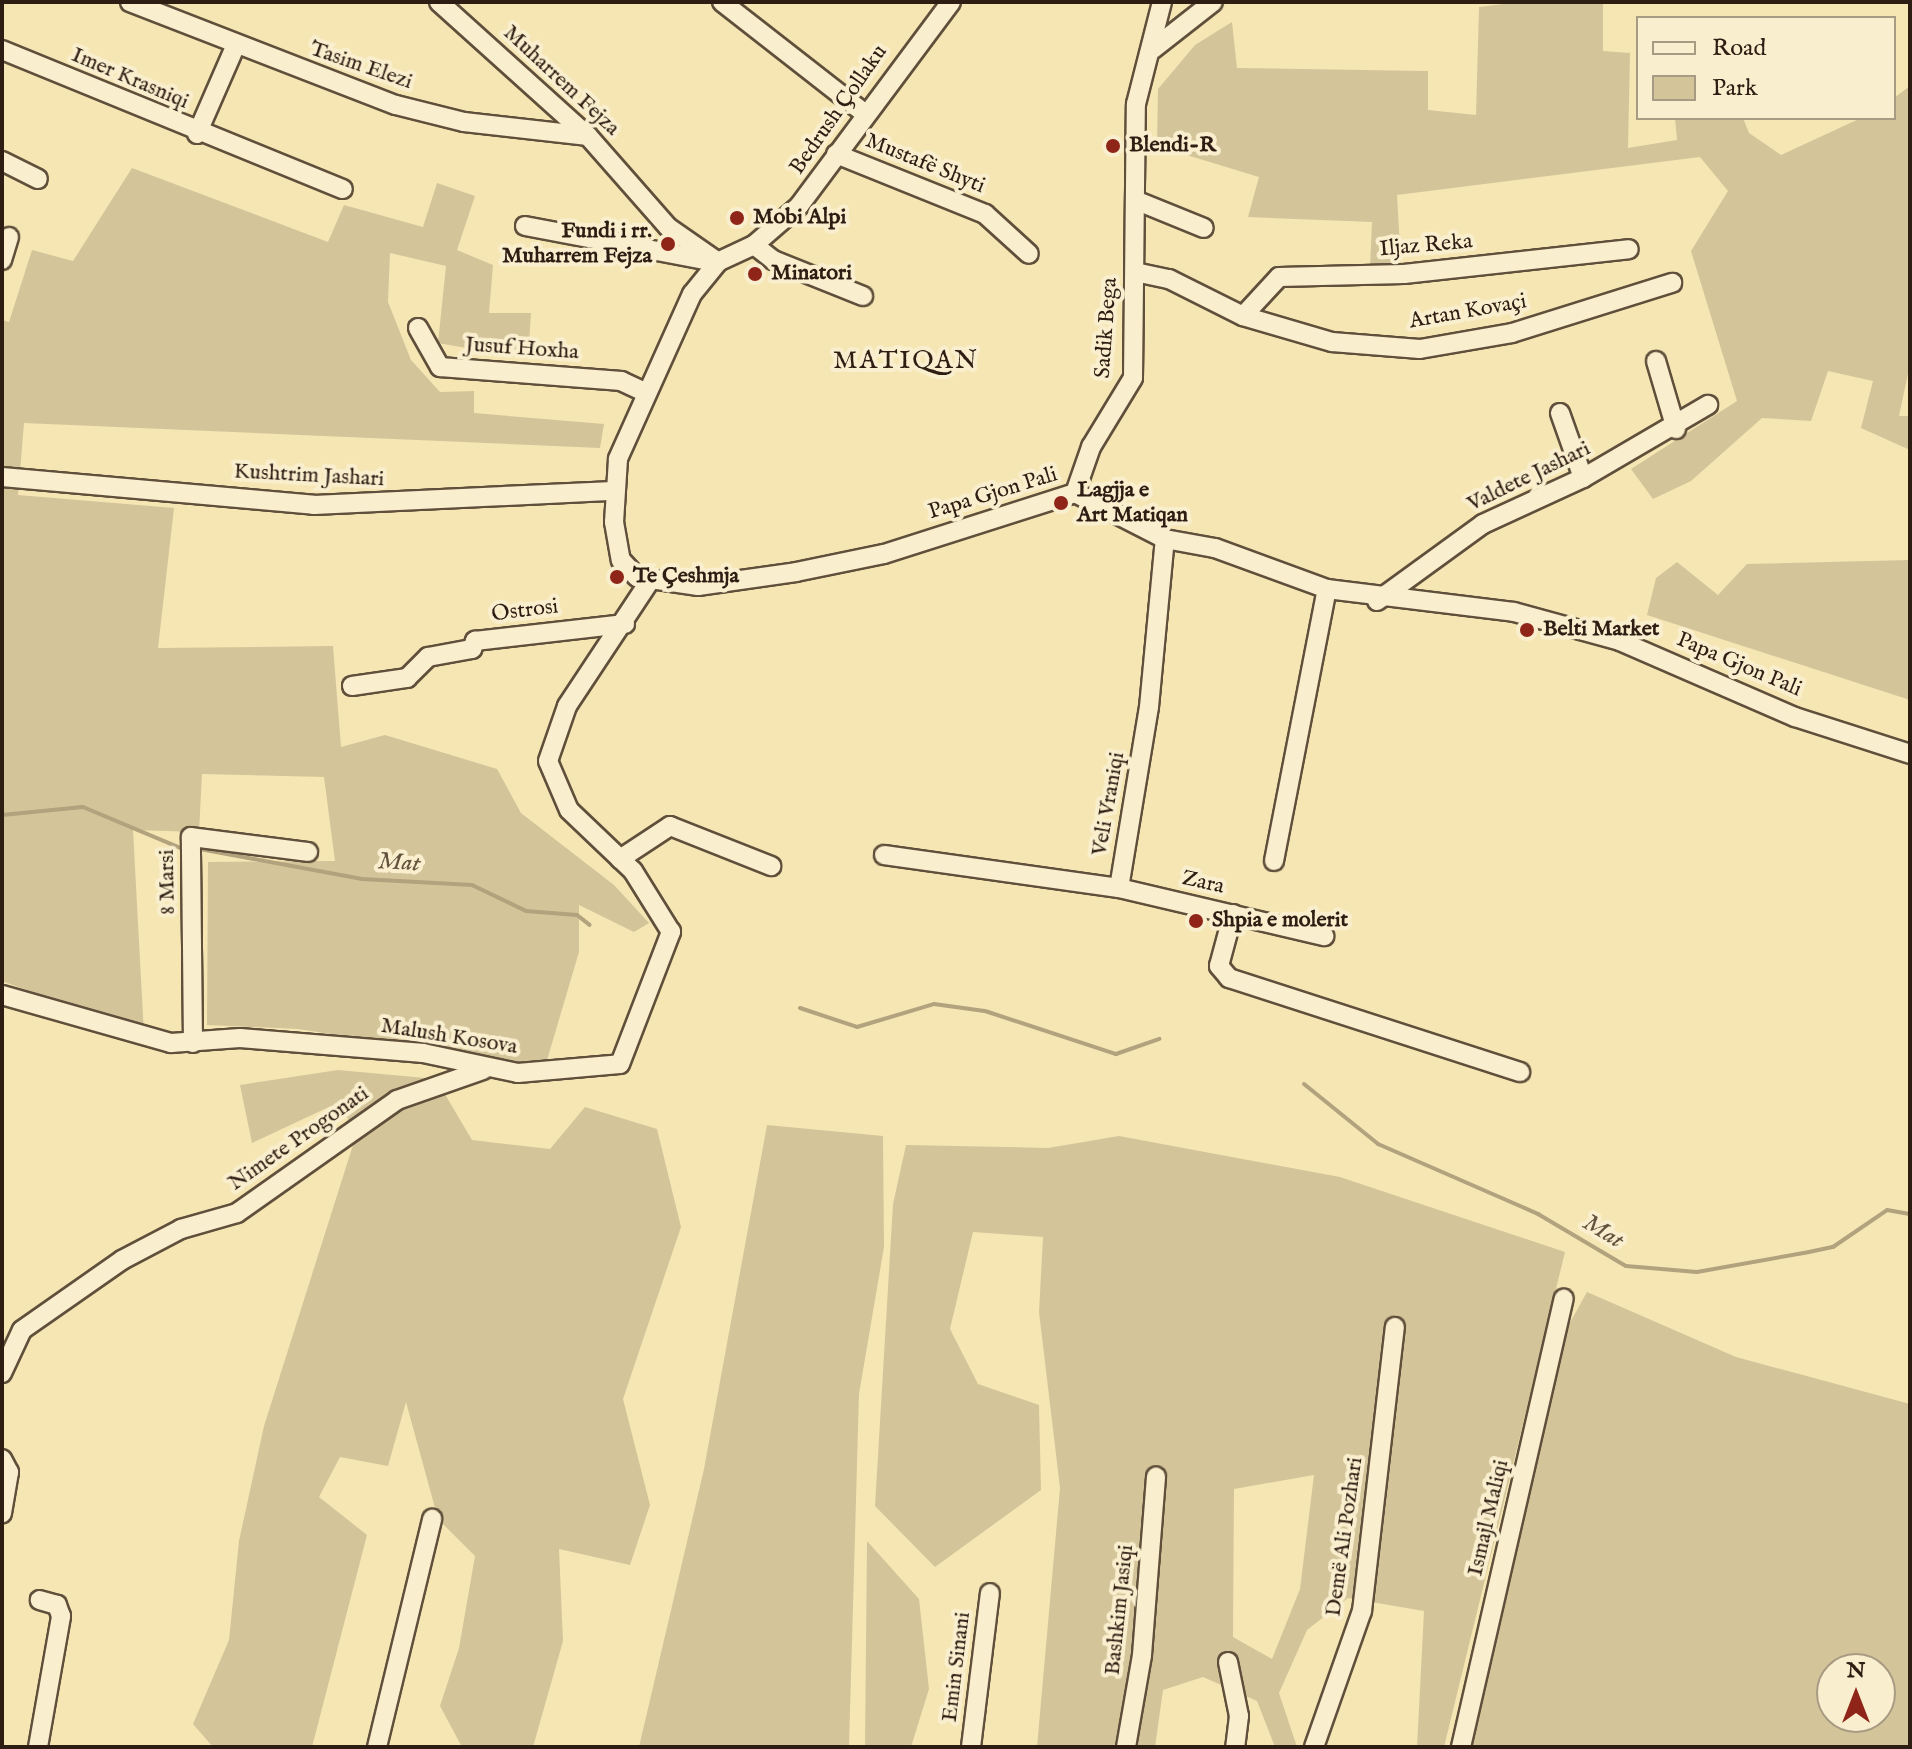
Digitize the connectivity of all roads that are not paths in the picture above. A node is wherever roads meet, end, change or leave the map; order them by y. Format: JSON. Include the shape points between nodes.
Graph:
{"nodes":[{"id":1,"x":130,"y":2,"type":"edge"},
{"id":2,"x":439,"y":2,"type":"edge"},
{"id":3,"x":722,"y":2,"type":"edge"},
{"id":4,"x":951,"y":2,"type":"edge"},
{"id":5,"x":1162,"y":2,"type":"edge"},
{"id":6,"x":1213,"y":2,"type":"edge"},
{"id":7,"x":235,"y":47,"type":"junction"},
{"id":8,"x":2,"y":50,"type":"edge"},
{"id":9,"x":1151,"y":51,"type":"junction"},
{"id":10,"x":863,"y":112,"type":"junction"},
{"id":11,"x":197,"y":134,"type":"junction"},
{"id":12,"x":588,"y":136,"type":"junction"},
{"id":13,"x":836,"y":154,"type":"junction"},
{"id":14,"x":2,"y":161,"type":"edge"},
{"id":15,"x":38,"y":179,"type":"dead end"},
{"id":16,"x":343,"y":189,"type":"dead end"},
{"id":17,"x":1135,"y":200,"type":"junction"},
{"id":18,"x":525,"y":226,"type":"dead end"},
{"id":19,"x":1204,"y":228,"type":"dead end"},
{"id":20,"x":9,"y":237,"type":"dead end"},
{"id":21,"x":754,"y":245,"type":"junction"},
{"id":22,"x":1629,"y":249,"type":"dead end"},
{"id":23,"x":1029,"y":254,"type":"dead end"},
{"id":24,"x":2,"y":260,"type":"edge"},
{"id":25,"x":718,"y":262,"type":"junction"},
{"id":26,"x":1135,"y":272,"type":"junction"},
{"id":27,"x":1672,"y":283,"type":"dead end"},
{"id":28,"x":863,"y":296,"type":"dead end"},
{"id":29,"x":1243,"y":316,"type":"junction"},
{"id":30,"x":418,"y":328,"type":"dead end"},
{"id":31,"x":1656,"y":361,"type":"dead end"},
{"id":32,"x":645,"y":392,"type":"junction"},
{"id":33,"x":1708,"y":405,"type":"dead end"},
{"id":34,"x":1560,"y":413,"type":"dead end"},
{"id":35,"x":1676,"y":429,"type":"junction"},
{"id":36,"x":2,"y":477,"type":"edge"},
{"id":37,"x":1583,"y":478,"type":"junction"},
{"id":38,"x":614,"y":491,"type":"junction"},
{"id":39,"x":1075,"y":493,"type":"junction"},
{"id":40,"x":1165,"y":539,"type":"junction"},
{"id":41,"x":649,"y":582,"type":"junction"},
{"id":42,"x":1327,"y":589,"type":"junction"},
{"id":43,"x":1377,"y":601,"type":"junction"},
{"id":44,"x":625,"y":624,"type":"junction"},
{"id":45,"x":352,"y":686,"type":"dead end"},
{"id":46,"x":1910,"y":754,"type":"edge"},
{"id":47,"x":308,"y":852,"type":"dead end"},
{"id":48,"x":884,"y":855,"type":"dead end"},
{"id":49,"x":620,"y":859,"type":"junction"},
{"id":50,"x":1274,"y":861,"type":"dead end"},
{"id":51,"x":771,"y":866,"type":"dead end"},
{"id":52,"x":1119,"y":888,"type":"junction"},
{"id":53,"x":1233,"y":914,"type":"junction"},
{"id":54,"x":1324,"y":936,"type":"dead end"},
{"id":55,"x":2,"y":995,"type":"edge"},
{"id":56,"x":193,"y":1043,"type":"junction"},
{"id":57,"x":486,"y":1069,"type":"junction"},
{"id":58,"x":1520,"y":1072,"type":"dead end"},
{"id":59,"x":1564,"y":1299,"type":"dead end"},
{"id":60,"x":1395,"y":1327,"type":"dead end"},
{"id":61,"x":2,"y":1373,"type":"edge"},
{"id":62,"x":2,"y":1459,"type":"edge"},
{"id":63,"x":1156,"y":1477,"type":"dead end"},
{"id":64,"x":2,"y":1513,"type":"edge"},
{"id":65,"x":432,"y":1519,"type":"dead end"},
{"id":66,"x":990,"y":1593,"type":"dead end"},
{"id":67,"x":40,"y":1600,"type":"dead end"},
{"id":68,"x":1228,"y":1662,"type":"dead end"},
{"id":69,"x":38,"y":1747,"type":"edge"},
{"id":70,"x":377,"y":1747,"type":"edge"},
{"id":71,"x":971,"y":1747,"type":"edge"},
{"id":72,"x":1126,"y":1747,"type":"edge"},
{"id":73,"x":1235,"y":1747,"type":"edge"},
{"id":74,"x":1314,"y":1747,"type":"edge"},
{"id":75,"x":1461,"y":1747,"type":"edge"}],
"edges":[{"from":1,"to":7,"type":"street","name":"Tasim Elezi"},
{"from":2,"to":12,"type":"street","name":"Muharrem Fejza"},
{"from":3,"to":10,"type":"street"},
{"from":4,"to":10,"type":"street","name":"Bedrush Çollaku"},
{"from":5,"to":9,"type":"street","name":"Sadik Bega"},
{"from":6,"to":9,"type":"street"},
{"from":7,"to":11,"type":"street","name":"Imer Krasniqi"},
{"from":7,"to":12,"type":"street","name":"Tasim Elezi","via":[[464,122]]},
{"from":8,"to":11,"type":"street","name":"Imer Krasniqi"},
{"from":9,"to":17,"type":"street","name":"Sadik Bega","via":[[1136,104]]},
{"from":10,"to":13,"type":"street","name":"Bedrush Çollaku"},
{"from":11,"to":16,"type":"street"},
{"from":12,"to":25,"type":"street","name":"Muharrem Fejza","via":[[668,227]]},
{"from":13,"to":21,"type":"street","name":"Bedrush Çollaku","via":[[799,206]]},
{"from":13,"to":23,"type":"street","name":"Mustafë Shyti","via":[[985,214]]},
{"from":14,"to":15,"type":"street"},
{"from":17,"to":19,"type":"street"},
{"from":17,"to":26,"type":"street","name":"Sadik Bega"},
{"from":18,"to":25,"type":"street"},
{"from":20,"to":24,"type":"street"},
{"from":21,"to":25,"type":"street","name":"Bedrush Çollaku"},
{"from":21,"to":28,"type":"street","via":[[773,260]]},
{"from":22,"to":29,"type":"street","name":"Iljaz Reka","via":[[1404,274],[1279,277]]},
{"from":25,"to":32,"type":"street","via":[[692,294]]},
{"from":26,"to":29,"type":"street","name":"Artan Kovaçi","via":[[1169,279]]},
{"from":26,"to":39,"type":"street","name":"Sadik Bega","via":[[1133,378],[1091,447]]},
{"from":27,"to":29,"type":"street","name":"Artan Kovaçi","via":[[1512,333],[1420,349],[1332,342]]},
{"from":30,"to":32,"type":"street","name":"Jusuf Hoxha","via":[[440,367],[621,381]]},
{"from":31,"to":35,"type":"street"},
{"from":32,"to":38,"type":"street"},
{"from":33,"to":35,"type":"street","name":"Valdete Jashari"},
{"from":34,"to":37,"type":"street"},
{"from":35,"to":37,"type":"street","name":"Valdete Jashari"},
{"from":36,"to":38,"type":"street","name":"Kushtrim Jashari","via":[[314,505]]},
{"from":37,"to":43,"type":"street","name":"Valdete Jashari","via":[[1483,524]]},
{"from":38,"to":41,"type":"street","via":[[621,560]]},
{"from":39,"to":40,"type":"street","name":"Papa Gjon Pali"},
{"from":39,"to":41,"type":"street","name":"Papa Gjon Pali","via":[[884,554],[698,586]]},
{"from":40,"to":42,"type":"street","name":"Papa Gjon Pali","via":[[1215,548]]},
{"from":40,"to":52,"type":"street","name":"Veli Vraniqi","via":[[1149,707]]},
{"from":41,"to":44,"type":"street","name":"Malush Kosova"},
{"from":42,"to":43,"type":"street","name":"Papa Gjon Pali"},
{"from":42,"to":50,"type":"street"},
{"from":43,"to":46,"type":"street","name":"Papa Gjon Pali","via":[[1514,612],[1605,637],[1795,717]]},
{"from":44,"to":45,"type":"street","name":"Ostrosi","via":[[475,641],[472,649],[428,657],[407,678]]},
{"from":44,"to":49,"type":"street","name":"Malush Kosova","via":[[567,706],[548,761],[569,810]]},
{"from":47,"to":56,"type":"street","name":"8 Marsi","via":[[191,837]]},
{"from":48,"to":52,"type":"street","name":"Veli Vraniqi"},
{"from":49,"to":51,"type":"street","via":[[670,826]]},
{"from":49,"to":57,"type":"street","name":"Malush Kosova","via":[[669,939],[620,1064]]},
{"from":52,"to":53,"type":"street","name":"Zara"},
{"from":53,"to":54,"type":"street","name":"Zara"},
{"from":53,"to":58,"type":"street","via":[[1219,966],[1229,978]]},
{"from":55,"to":56,"type":"street","name":"Malush Kosova","via":[[148,1040]]},
{"from":56,"to":57,"type":"street","name":"Malush Kosova","via":[[240,1038],[423,1053]]},
{"from":57,"to":61,"type":"street","name":"Nimete Progonati","via":[[397,1100],[237,1213],[181,1229],[122,1260],[22,1330]]},
{"from":59,"to":75,"type":"street","name":"Ismajl Maliqi"},
{"from":60,"to":74,"type":"street","name":"Demë Ali Pozhari","via":[[1362,1611]]},
{"from":62,"to":64,"type":"street","via":[[9,1472]]},
{"from":63,"to":72,"type":"street","name":"Bashkim Jasiqi","via":[[1142,1655]]},
{"from":65,"to":70,"type":"street"},
{"from":66,"to":71,"type":"street","name":"Emin Sinani"},
{"from":67,"to":69,"type":"street","via":[[57,1605],[61,1616]]},
{"from":68,"to":73,"type":"street","via":[[1239,1716]]}]}
